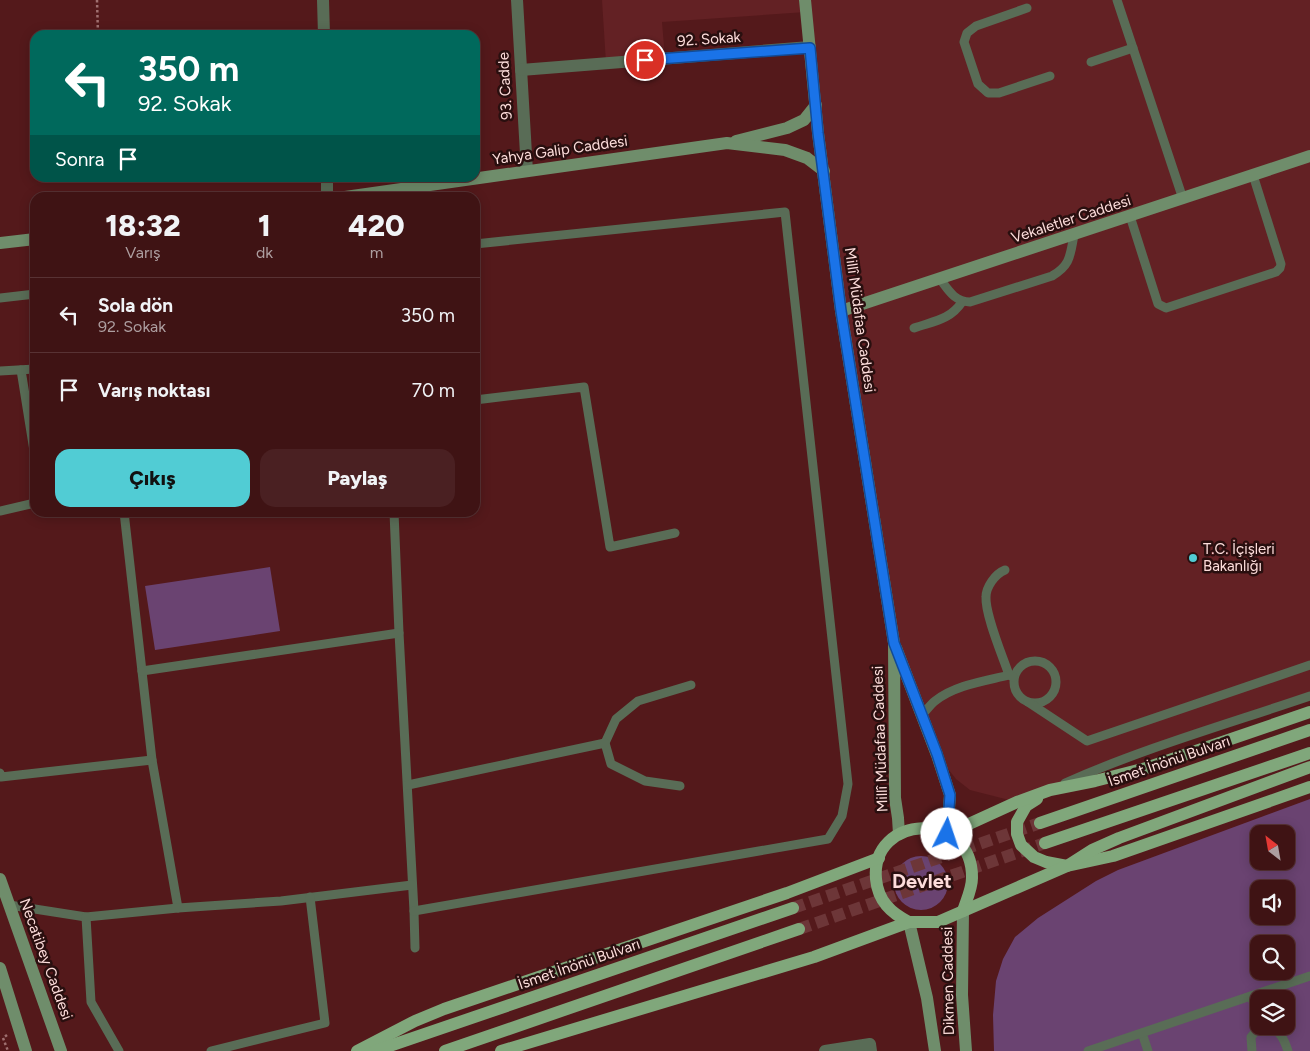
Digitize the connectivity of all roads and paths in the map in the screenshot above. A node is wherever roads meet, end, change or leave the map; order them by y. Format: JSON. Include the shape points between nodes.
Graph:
{"nodes":[{"id":1,"x":97,"y":0,"type":"edge"},
{"id":2,"x":323,"y":0,"type":"edge"},
{"id":3,"x":517,"y":0,"type":"edge"},
{"id":4,"x":805,"y":0,"type":"edge"},
{"id":5,"x":1117,"y":0,"type":"edge"},
{"id":6,"x":1027,"y":8,"type":"dead end"},
{"id":7,"x":98,"y":30,"type":"edge"},
{"id":8,"x":324,"y":30,"type":"edge"},
{"id":9,"x":810,"y":48,"type":"junction"},
{"id":10,"x":1133,"y":48,"type":"junction"},
{"id":11,"x":1091,"y":62,"type":"dead end"},
{"id":12,"x":521,"y":70,"type":"junction"},
{"id":13,"x":1050,"y":76,"type":"dead end"},
{"id":14,"x":816,"y":105,"type":"junction"},
{"id":15,"x":726,"y":143,"type":"junction"},
{"id":16,"x":1310,"y":156,"type":"edge"},
{"id":17,"x":527,"y":171,"type":"junction"},
{"id":18,"x":824,"y":171,"type":"junction"},
{"id":19,"x":1253,"y":175,"type":"junction"},
{"id":20,"x":480,"y":179,"type":"edge"},
{"id":21,"x":461,"y":182,"type":"edge"},
{"id":22,"x":400,"y":192,"type":"edge"},
{"id":23,"x":1183,"y":199,"type":"junction"},
{"id":24,"x":1130,"y":216,"type":"junction"},
{"id":25,"x":1074,"y":234,"type":"junction"},
{"id":26,"x":30,"y":240,"type":"edge"},
{"id":27,"x":480,"y":243,"type":"edge"},
{"id":28,"x":0,"y":244,"type":"edge"},
{"id":29,"x":940,"y":280,"type":"junction"},
{"id":30,"x":30,"y":295,"type":"edge"},
{"id":31,"x":0,"y":298,"type":"edge"},
{"id":32,"x":962,"y":302,"type":"junction"},
{"id":33,"x":841,"y":311,"type":"junction"},
{"id":34,"x":914,"y":328,"type":"dead end"},
{"id":35,"x":30,"y":369,"type":"edge"},
{"id":36,"x":21,"y":370,"type":"junction"},
{"id":37,"x":0,"y":372,"type":"edge"},
{"id":38,"x":480,"y":399,"type":"edge"},
{"id":39,"x":30,"y":425,"type":"edge"},
{"id":40,"x":30,"y":504,"type":"edge"},
{"id":41,"x":0,"y":512,"type":"edge"},
{"id":42,"x":125,"y":517,"type":"edge"},
{"id":43,"x":394,"y":517,"type":"edge"},
{"id":44,"x":675,"y":533,"type":"dead end"},
{"id":45,"x":1005,"y":570,"type":"dead end"},
{"id":46,"x":399,"y":633,"type":"junction"},
{"id":47,"x":894,"y":643,"type":"junction"},
{"id":48,"x":1310,"y":665,"type":"edge"},
{"id":49,"x":142,"y":671,"type":"junction"},
{"id":50,"x":1012,"y":677,"type":"junction"},
{"id":51,"x":691,"y":685,"type":"dead end"},
{"id":52,"x":1310,"y":696,"type":"edge"},
{"id":53,"x":1028,"y":702,"type":"junction"},
{"id":54,"x":1310,"y":712,"type":"edge"},
{"id":55,"x":922,"y":715,"type":"junction"},
{"id":56,"x":1310,"y":730,"type":"edge"},
{"id":57,"x":605,"y":743,"type":"junction"},
{"id":58,"x":1310,"y":753,"type":"edge"},
{"id":59,"x":152,"y":760,"type":"junction"},
{"id":60,"x":1310,"y":767,"type":"edge"},
{"id":61,"x":0,"y":773,"type":"edge"},
{"id":62,"x":408,"y":785,"type":"junction"},
{"id":63,"x":680,"y":786,"type":"dead end"},
{"id":64,"x":1310,"y":787,"type":"edge"},
{"id":65,"x":1050,"y":790,"type":"junction"},
{"id":66,"x":1040,"y":823,"type":"tunnel mouth"},
{"id":67,"x":898,"y":834,"type":"junction"},
{"id":68,"x":947,"y":834,"type":"junction"},
{"id":69,"x":1046,"y":843,"type":"tunnel mouth"},
{"id":70,"x":879,"y":858,"type":"junction"},
{"id":71,"x":1067,"y":866,"type":"junction"},
{"id":72,"x":0,"y":879,"type":"edge"},
{"id":73,"x":412,"y":885,"type":"junction"},
{"id":74,"x":310,"y":897,"type":"junction"},
{"id":75,"x":9,"y":905,"type":"junction"},
{"id":76,"x":178,"y":908,"type":"junction"},
{"id":77,"x":793,"y":908,"type":"tunnel mouth"},
{"id":78,"x":414,"y":911,"type":"junction"},
{"id":79,"x":963,"y":911,"type":"junction"},
{"id":80,"x":86,"y":917,"type":"junction"},
{"id":81,"x":910,"y":922,"type":"junction"},
{"id":82,"x":799,"y":929,"type":"tunnel mouth"},
{"id":83,"x":414,"y":948,"type":"dead end"},
{"id":84,"x":0,"y":968,"type":"edge"},
{"id":85,"x":1310,"y":976,"type":"edge"},
{"id":86,"x":2,"y":983,"type":"edge"},
{"id":87,"x":1269,"y":990,"type":"edge"},
{"id":88,"x":1250,"y":996,"type":"edge"},
{"id":89,"x":1142,"y":1033,"type":"junction"},
{"id":90,"x":1253,"y":1035,"type":"edge"},
{"id":91,"x":1281,"y":1035,"type":"edge"},
{"id":92,"x":531,"y":1047,"type":"edge"},
{"id":93,"x":1114,"y":1047,"type":"edge"},
{"id":94,"x":26,"y":1051,"type":"edge"},
{"id":95,"x":61,"y":1051,"type":"edge"},
{"id":96,"x":119,"y":1051,"type":"edge"},
{"id":97,"x":211,"y":1051,"type":"edge"},
{"id":98,"x":357,"y":1051,"type":"edge"},
{"id":99,"x":375,"y":1051,"type":"edge"},
{"id":100,"x":445,"y":1051,"type":"edge"},
{"id":101,"x":501,"y":1051,"type":"edge"},
{"id":102,"x":825,"y":1051,"type":"edge"},
{"id":103,"x":871,"y":1051,"type":"edge"},
{"id":104,"x":936,"y":1051,"type":"edge"},
{"id":105,"x":966,"y":1051,"type":"edge"},
{"id":106,"x":1088,"y":1051,"type":"edge"},
{"id":107,"x":1148,"y":1051,"type":"edge"},
{"id":108,"x":1252,"y":1051,"type":"edge"},
{"id":109,"x":1288,"y":1051,"type":"edge"}],
"edges":[{"from":1,"to":7,"type":"path"},
{"from":2,"to":8,"type":"street"},
{"from":3,"to":12,"type":"street","name":"93. Cadde"},
{"from":4,"to":9,"type":"main road","name":"Millî Müdafaa Caddesi"},
{"from":5,"to":10,"type":"lane"},
{"from":6,"to":13,"type":"lane","via":[[967,32],[964,42],[978,84],[988,93],[999,93]]},
{"from":9,"to":12,"type":"street","name":"92. Sokak"},
{"from":9,"to":14,"type":"main road","name":"Millî Müdafaa Caddesi"},
{"from":10,"to":11,"type":"lane"},
{"from":10,"to":23,"type":"lane"},
{"from":12,"to":17,"type":"street","name":"93. Cadde"},
{"from":14,"to":15,"type":"main road","name":"Yahya Galip Caddesi","via":[[804,120],[787,128]]},
{"from":14,"to":18,"type":"main road","name":"Millî Müdafaa Caddesi"},
{"from":15,"to":17,"type":"main road","name":"Yahya Galip Caddesi"},
{"from":15,"to":18,"type":"main road","name":"Yahya Galip Caddesi","via":[[785,150],[807,158]]},
{"from":16,"to":19,"type":"main road","name":"Vekaletler Caddesi"},
{"from":17,"to":20,"type":"main road","name":"Yahya Galip Caddesi"},
{"from":18,"to":33,"type":"main road","name":"Millî Müdafaa Caddesi"},
{"from":19,"to":23,"type":"main road","name":"Vekaletler Caddesi"},
{"from":19,"to":24,"type":"lane","via":[[1281,264],[1276,272],[1162,307],[1158,304]]},
{"from":21,"to":22,"type":"main road","name":"Yahya Galip Caddesi"},
{"from":23,"to":24,"type":"main road","name":"Vekaletler Caddesi"},
{"from":24,"to":25,"type":"main road","name":"Vekaletler Caddesi"},
{"from":25,"to":29,"type":"main road","name":"Vekaletler Caddesi"},
{"from":25,"to":32,"type":"lane","via":[[1069,261],[1062,270],[1052,276]]},
{"from":26,"to":28,"type":"main road"},
{"from":27,"to":78,"type":"lane","via":[[785,212],[848,784],[842,816],[828,839]]},
{"from":29,"to":32,"type":"lane","via":[[954,298]]},
{"from":29,"to":33,"type":"main road","name":"Vekaletler Caddesi"},
{"from":30,"to":31,"type":"lane"},
{"from":32,"to":34,"type":"lane","via":[[948,316]]},
{"from":33,"to":47,"type":"main road","name":"Millî Müdafaa Caddesi"},
{"from":35,"to":36,"type":"lane"},
{"from":36,"to":37,"type":"lane"},
{"from":36,"to":39,"type":"lane"},
{"from":38,"to":44,"type":"lane","via":[[584,387],[610,547]]},
{"from":40,"to":41,"type":"lane"},
{"from":42,"to":49,"type":"lane"},
{"from":43,"to":46,"type":"lane"},
{"from":45,"to":50,"type":"lane","via":[[992,580],[986,598]]},
{"from":46,"to":49,"type":"lane"},
{"from":46,"to":62,"type":"lane"},
{"from":47,"to":55,"type":"main road","name":"Millî Müdafaa Caddesi"},
{"from":47,"to":67,"type":"main road","name":"Millî Müdafaa Caddesi","via":[[894,798]]},
{"from":48,"to":53,"type":"lane","via":[[1090,741]]},
{"from":49,"to":59,"type":"lane"},
{"from":50,"to":53,"type":"lane","via":[[1017,694]]},
{"from":50,"to":53,"type":"lane","via":[[1030,661],[1044,662],[1054,672],[1054,693],[1042,702]]},
{"from":50,"to":55,"type":"lane","via":[[949,692]]},
{"from":51,"to":57,"type":"lane","via":[[638,701],[616,719]]},
{"from":52,"to":65,"type":"lane","via":[[1094,770]]},
{"from":54,"to":65,"type":"main road","via":[[1146,768]]},
{"from":55,"to":68,"type":"main road","name":"Millî Müdafaa Caddesi","via":[[950,795]]},
{"from":56,"to":66,"type":"main road","name":"İsmet İnönü Bulvarı"},
{"from":57,"to":62,"type":"lane"},
{"from":57,"to":63,"type":"lane","via":[[611,764],[645,781]]},
{"from":58,"to":69,"type":"main road"},
{"from":59,"to":61,"type":"lane","via":[[1,777]]},
{"from":59,"to":76,"type":"lane"},
{"from":60,"to":71,"type":"main road","via":[[1119,838]]},
{"from":62,"to":73,"type":"lane"},
{"from":64,"to":71,"type":"main road","via":[[1112,856]]},
{"from":65,"to":68,"type":"main road"},
{"from":65,"to":71,"type":"main road","via":[[1026,806],[1017,822],[1017,834],[1021,845],[1034,857]]},
{"from":67,"to":68,"type":"main road","via":[[913,828],[929,827]]},
{"from":67,"to":70,"type":"main road"},
{"from":68,"to":79,"type":"main road","via":[[957,840],[966,852],[971,866],[972,880]]},
{"from":70,"to":81,"type":"main road","via":[[875,873],[881,899],[896,916]]},
{"from":70,"to":98,"type":"main road","via":[[787,894],[444,1009]]},
{"from":71,"to":79,"type":"main road"},
{"from":72,"to":75,"type":"main road","name":"Necatibey Caddesi"},
{"from":73,"to":74,"type":"lane"},
{"from":73,"to":78,"type":"lane"},
{"from":74,"to":76,"type":"lane"},
{"from":74,"to":97,"type":"lane","via":[[325,1023]]},
{"from":75,"to":80,"type":"lane"},
{"from":75,"to":95,"type":"main road","name":"Necatibey Caddesi"},
{"from":76,"to":80,"type":"lane"},
{"from":77,"to":99,"type":"main road","name":"İsmet İnönü Bulvarı"},
{"from":78,"to":83,"type":"lane"},
{"from":79,"to":81,"type":"main road","via":[[938,922]]},
{"from":79,"to":105,"type":"main road","name":"Dikmen Caddesi","via":[[962,995]]},
{"from":80,"to":96,"type":"lane","via":[[91,1002]]},
{"from":81,"to":92,"type":"main road","via":[[814,957]]},
{"from":81,"to":104,"type":"main road","name":"Dikmen Caddesi"},
{"from":82,"to":100,"type":"main road"},
{"from":84,"to":86,"type":"main road"},
{"from":85,"to":87,"type":"lane"},
{"from":86,"to":94,"type":"main road"},
{"from":88,"to":89,"type":"lane"},
{"from":89,"to":93,"type":"lane"},
{"from":89,"to":107,"type":"lane"},
{"from":90,"to":108,"type":"lane"},
{"from":91,"to":109,"type":"lane"},
{"from":92,"to":101,"type":"main road"},
{"from":93,"to":106,"type":"lane"},
{"from":102,"to":103,"type":"street","via":[[870,1044]]}]}
